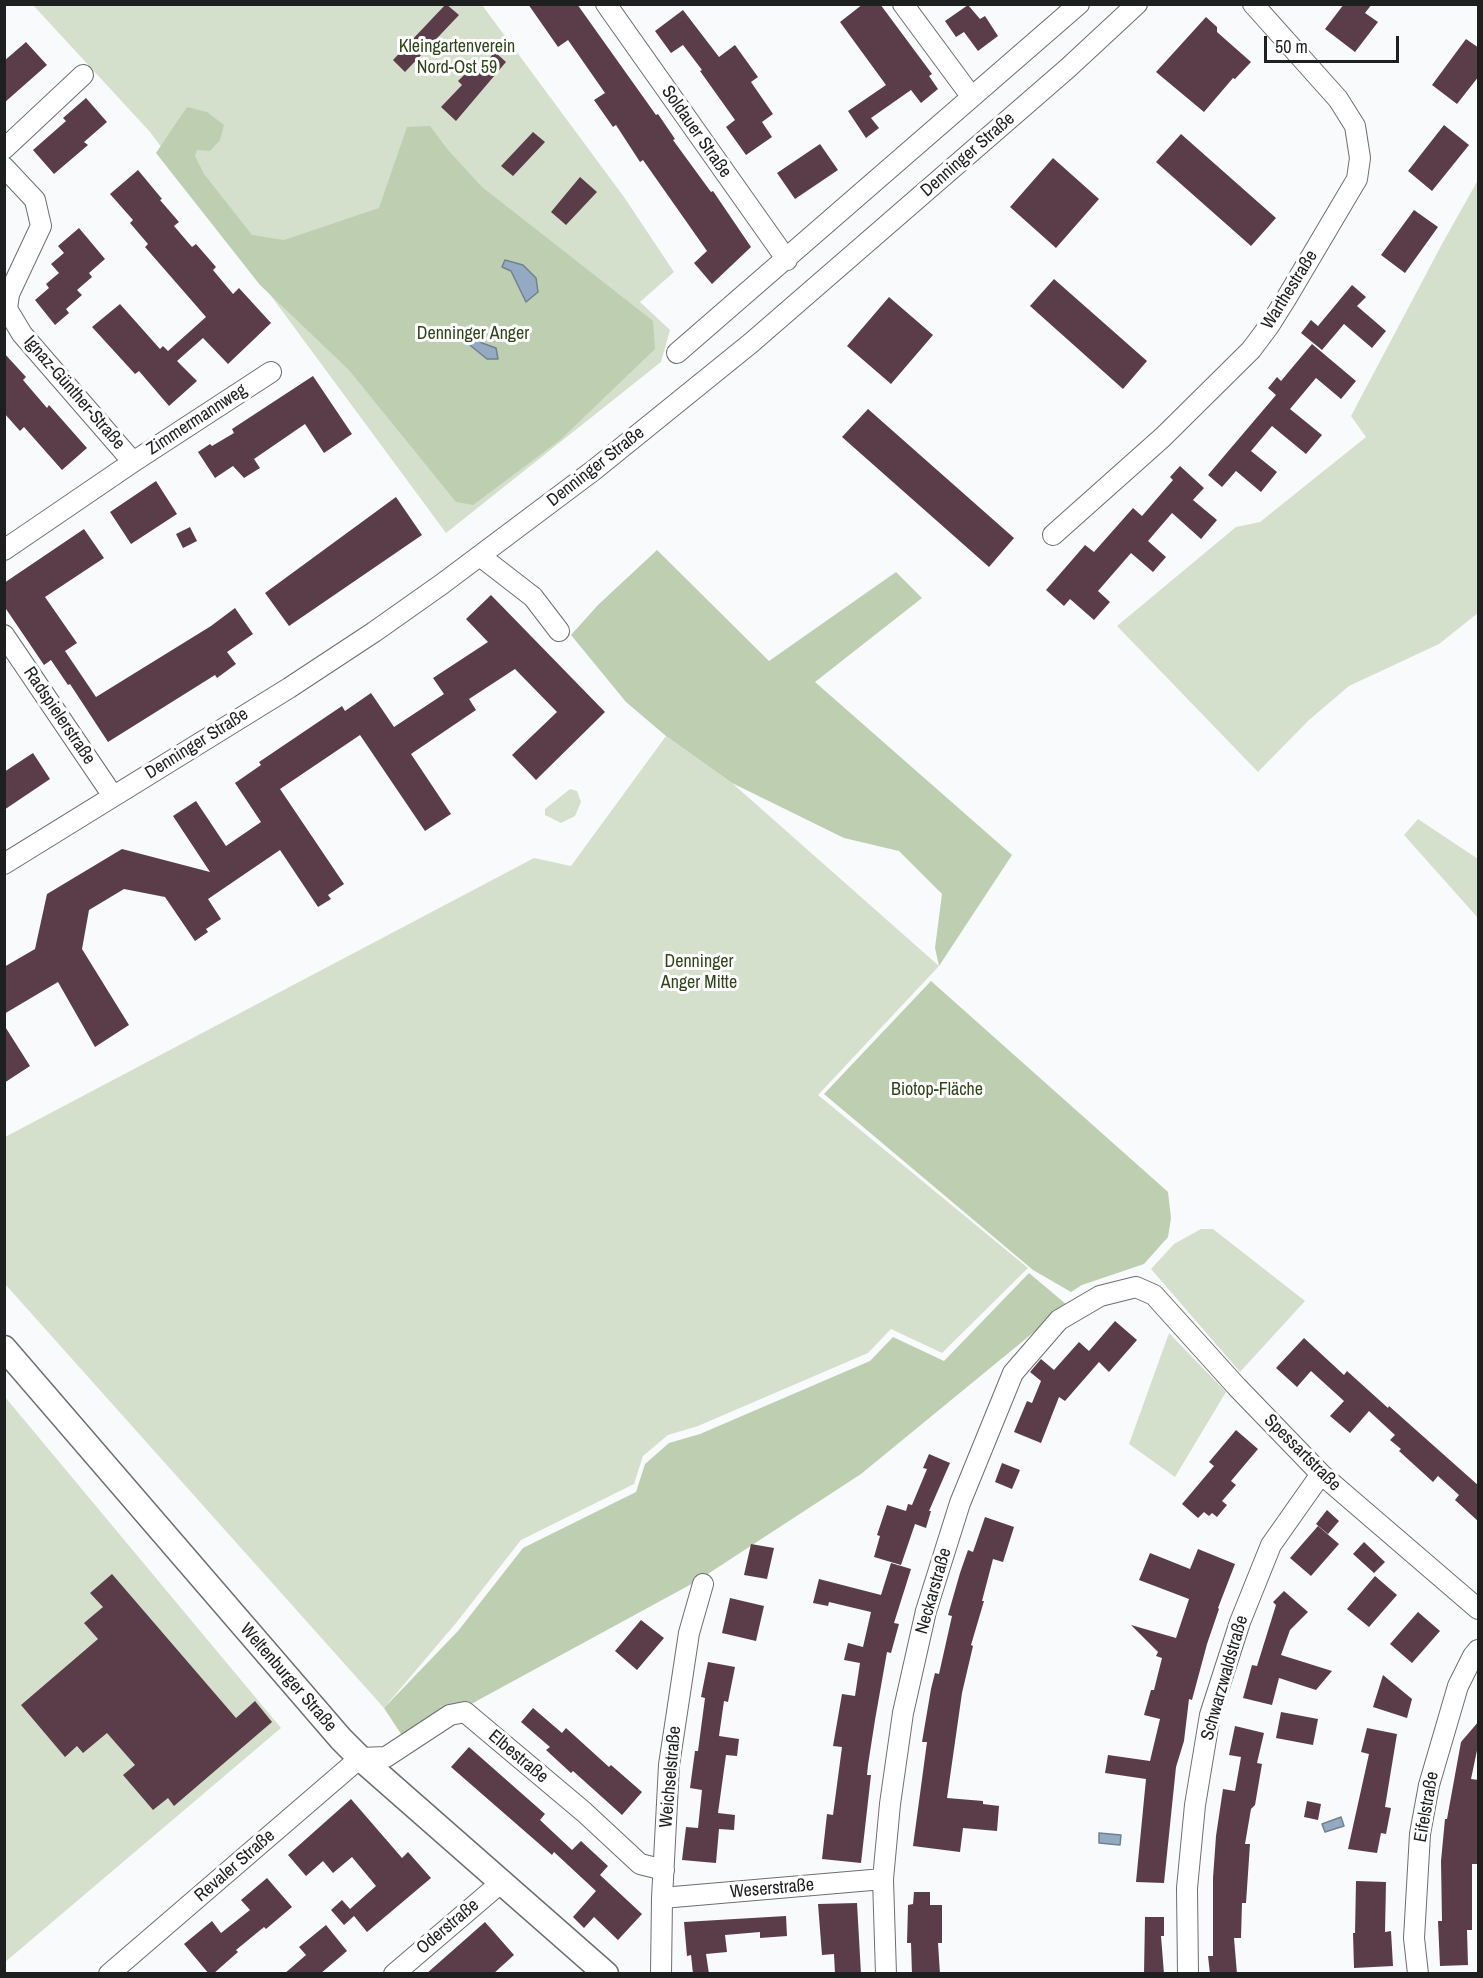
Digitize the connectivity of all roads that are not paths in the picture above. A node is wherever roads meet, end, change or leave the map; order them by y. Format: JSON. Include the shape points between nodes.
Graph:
{"nodes":[{"id":1,"x":606,"y":4,"type":"edge"},
{"id":2,"x":903,"y":4,"type":"edge"},
{"id":3,"x":1079,"y":4,"type":"edge"},
{"id":4,"x":1137,"y":4,"type":"edge"},
{"id":5,"x":1253,"y":4,"type":"edge"},
{"id":6,"x":83,"y":75,"type":"dead end"},
{"id":7,"x":971,"y":96,"type":"junction"},
{"id":8,"x":4,"y":149,"type":"edge"},
{"id":9,"x":4,"y":167,"type":"edge"},
{"id":10,"x":787,"y":260,"type":"junction"},
{"id":11,"x":677,"y":353,"type":"dead end"},
{"id":12,"x":271,"y":372,"type":"dead end"},
{"id":13,"x":133,"y":462,"type":"junction"},
{"id":14,"x":1053,"y":535,"type":"dead end"},
{"id":15,"x":4,"y":550,"type":"edge"},
{"id":16,"x":480,"y":556,"type":"junction"},
{"id":17,"x":559,"y":631,"type":"dead end"},
{"id":18,"x":4,"y":635,"type":"edge"},
{"id":19,"x":113,"y":796,"type":"junction"},
{"id":20,"x":4,"y":864,"type":"edge"},
{"id":21,"x":1137,"y":1287,"type":"joint"},
{"id":22,"x":4,"y":1348,"type":"edge"},
{"id":23,"x":1321,"y":1474,"type":"junction"},
{"id":24,"x":703,"y":1584,"type":"dead end"},
{"id":25,"x":1479,"y":1609,"type":"edge"},
{"id":26,"x":1479,"y":1650,"type":"edge"},
{"id":27,"x":360,"y":1758,"type":"junction"},
{"id":28,"x":664,"y":1870,"type":"junction"},
{"id":29,"x":883,"y":1879,"type":"junction"},
{"id":30,"x":503,"y":1881,"type":"junction"},
{"id":31,"x":662,"y":1898,"type":"junction"},
{"id":32,"x":109,"y":1974,"type":"edge"},
{"id":33,"x":394,"y":1974,"type":"edge"},
{"id":34,"x":606,"y":1974,"type":"edge"},
{"id":35,"x":661,"y":1974,"type":"edge"},
{"id":36,"x":886,"y":1974,"type":"edge"},
{"id":37,"x":1188,"y":1974,"type":"edge"},
{"id":38,"x":1418,"y":1974,"type":"edge"}],
"edges":[{"from":1,"to":10,"type":"street","name":"Soldauer Straße"},
{"from":2,"to":7,"type":"street"},
{"from":3,"to":7,"type":"street"},
{"from":4,"to":16,"type":"street","name":"Denninger Straße","via":[[750,343],[594,470]]},
{"from":5,"to":14,"type":"street","name":"Warthestraße","via":[[1338,99],[1355,126],[1360,158],[1357,179],[1286,300],[1251,350],[1163,437]]},
{"from":6,"to":8,"type":"street"},
{"from":7,"to":10,"type":"street"},
{"from":9,"to":13,"type":"street","name":"Ignaz-Günther-Straße","via":[[35,200],[41,226],[9,294],[7,309],[22,334]]},
{"from":10,"to":11,"type":"street"},
{"from":12,"to":13,"type":"street","name":"Zimmermannweg"},
{"from":13,"to":15,"type":"street","name":"Zimmermannweg"},
{"from":16,"to":17,"type":"street","via":[[533,597]]},
{"from":16,"to":19,"type":"street","name":"Denninger Straße","via":[[321,667]]},
{"from":18,"to":19,"type":"street","name":"Radspielerstraße"},
{"from":19,"to":20,"type":"street","name":"Denninger Straße"},
{"from":21,"to":23,"type":"street","name":"Spessartstraße","via":[[1154,1295]]},
{"from":21,"to":29,"type":"street","name":"Neckarstraße","via":[[1100,1296],[1059,1320],[1013,1373],[960,1503],[926,1611],[903,1713]]},
{"from":22,"to":27,"type":"main road","name":"Weltenburger Straße"},
{"from":23,"to":25,"type":"street","name":"Spessartstraße"},
{"from":23,"to":37,"type":"street","name":"Schwarzwaldstraße","via":[[1271,1545],[1240,1622],[1210,1715],[1195,1805],[1187,1888]]},
{"from":24,"to":28,"type":"street","name":"Weichselstraße","via":[[689,1633],[669,1765]]},
{"from":26,"to":38,"type":"street","name":"Eifelstraße","via":[[1458,1686],[1429,1785],[1422,1824],[1414,1938]]},
{"from":27,"to":28,"type":"street","name":"Elbestraße","via":[[386,1757],[450,1715],[465,1712],[640,1864]]},
{"from":27,"to":30,"type":"main road","name":"Weltenburger Straße"},
{"from":27,"to":32,"type":"street","name":"Revaler Straße"},
{"from":28,"to":31,"type":"street","name":"Weichselstraße"},
{"from":29,"to":31,"type":"street","name":"Weserstraße"},
{"from":29,"to":36,"type":"street","name":"Neckarstraße"},
{"from":30,"to":33,"type":"street","name":"Oderstraße"},
{"from":30,"to":34,"type":"main road","name":"Weltenburger Straße"},
{"from":31,"to":35,"type":"street","name":"Weichselstraße"}]}
